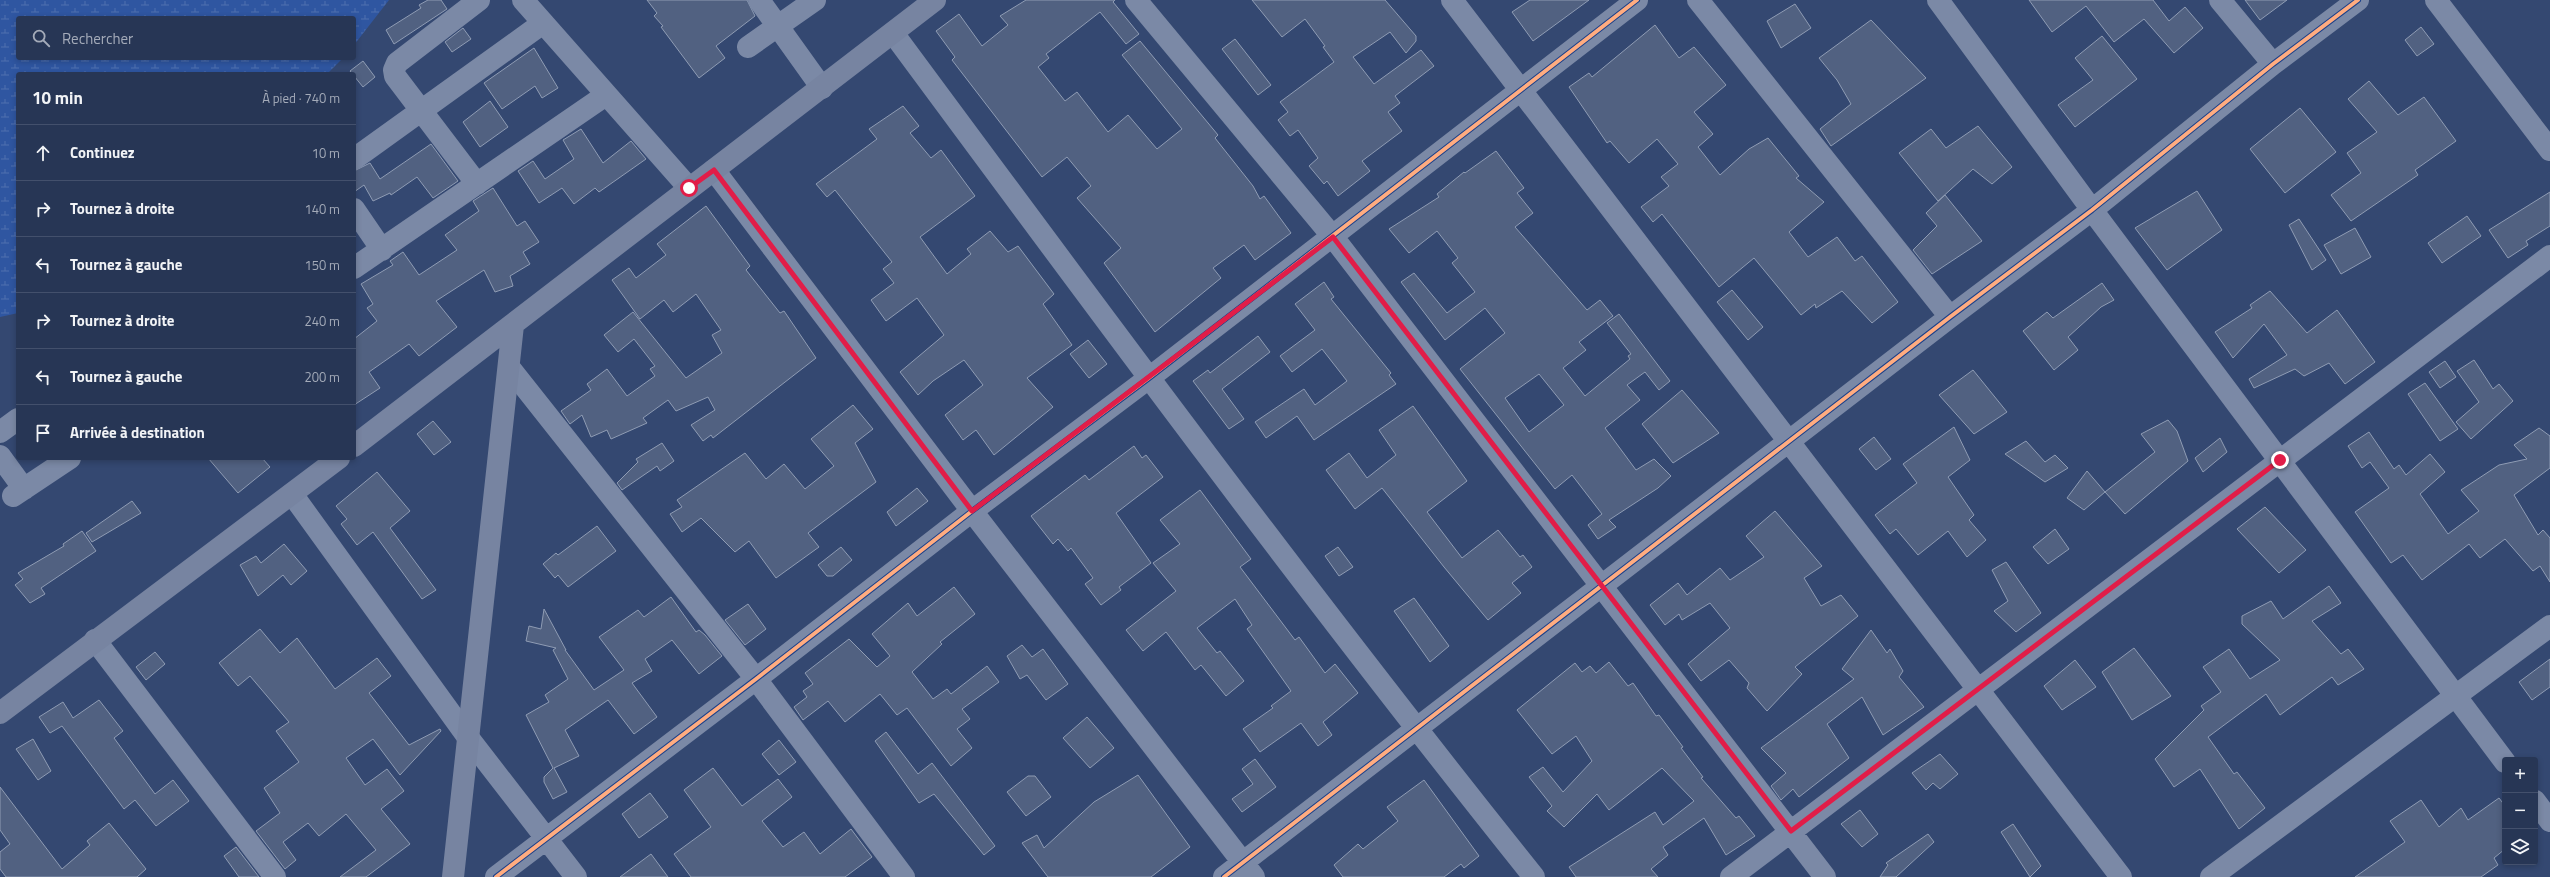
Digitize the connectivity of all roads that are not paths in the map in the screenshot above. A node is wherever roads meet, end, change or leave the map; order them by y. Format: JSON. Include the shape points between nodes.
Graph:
{"nodes":[{"id":1,"x":479,"y":0,"type":"edge"},
{"id":2,"x":523,"y":0,"type":"edge"},
{"id":3,"x":759,"y":0,"type":"edge"},
{"id":4,"x":815,"y":0,"type":"edge"},
{"id":5,"x":935,"y":0,"type":"edge"},
{"id":6,"x":1136,"y":0,"type":"edge"},
{"id":7,"x":1452,"y":0,"type":"edge"},
{"id":8,"x":1637,"y":0,"type":"edge"},
{"id":9,"x":1698,"y":0,"type":"edge"},
{"id":10,"x":1938,"y":0,"type":"edge"},
{"id":11,"x":2220,"y":0,"type":"edge"},
{"id":12,"x":2358,"y":0,"type":"edge"},
{"id":13,"x":2436,"y":0,"type":"edge"},
{"id":14,"x":543,"y":23,"type":"junction"},
{"id":15,"x":778,"y":27,"type":"junction"},
{"id":16,"x":893,"y":33,"type":"junction"},
{"id":17,"x":748,"y":48,"type":"dead end"},
{"id":18,"x":2273,"y":64,"type":"junction"},
{"id":19,"x":822,"y":88,"type":"junction"},
{"id":20,"x":1520,"y":93,"type":"junction"},
{"id":21,"x":606,"y":95,"type":"junction"},
{"id":22,"x":421,"y":111,"type":"junction"},
{"id":23,"x":2550,"y":150,"type":"edge"},
{"id":24,"x":356,"y":158,"type":"edge"},
{"id":25,"x":714,"y":170,"type":"junction"},
{"id":26,"x":477,"y":184,"type":"junction"},
{"id":27,"x":689,"y":188,"type":"junction"},
{"id":28,"x":2092,"y":210,"type":"junction"},
{"id":29,"x":356,"y":212,"type":"edge"},
{"id":30,"x":1333,"y":237,"type":"junction"},
{"id":31,"x":382,"y":250,"type":"junction"},
{"id":32,"x":2550,"y":256,"type":"edge"},
{"id":33,"x":356,"y":267,"type":"edge"},
{"id":34,"x":1950,"y":317,"type":"junction"},
{"id":35,"x":514,"y":325,"type":"junction"},
{"id":36,"x":508,"y":367,"type":"junction"},
{"id":37,"x":1149,"y":378,"type":"junction"},
{"id":38,"x":16,"y":420,"type":"edge"},
{"id":39,"x":0,"y":432,"type":"edge"},
{"id":40,"x":1790,"y":442,"type":"junction"},
{"id":41,"x":356,"y":444,"type":"edge"},
{"id":42,"x":0,"y":456,"type":"edge"},
{"id":43,"x":67,"y":460,"type":"edge"},
{"id":44,"x":335,"y":460,"type":"edge"},
{"id":45,"x":2280,"y":460,"type":"junction"},
{"id":46,"x":292,"y":494,"type":"junction"},
{"id":47,"x":972,"y":511,"type":"junction"},
{"id":48,"x":1602,"y":587,"type":"junction"},
{"id":49,"x":2550,"y":626,"type":"edge"},
{"id":50,"x":95,"y":640,"type":"junction"},
{"id":51,"x":756,"y":679,"type":"junction"},
{"id":52,"x":1977,"y":688,"type":"junction"},
{"id":53,"x":2455,"y":695,"type":"junction"},
{"id":54,"x":0,"y":713,"type":"edge"},
{"id":55,"x":1416,"y":730,"type":"junction"},
{"id":56,"x":467,"y":736,"type":"junction"},
{"id":57,"x":2502,"y":758,"type":"edge"},
{"id":58,"x":2538,"y":805,"type":"edge"},
{"id":59,"x":2550,"y":821,"type":"edge"},
{"id":60,"x":1791,"y":831,"type":"junction"},
{"id":61,"x":545,"y":838,"type":"junction"},
{"id":62,"x":1249,"y":870,"type":"edge"},
{"id":63,"x":275,"y":877,"type":"edge"},
{"id":64,"x":453,"y":877,"type":"edge"},
{"id":65,"x":496,"y":877,"type":"edge"},
{"id":66,"x":576,"y":877,"type":"edge"},
{"id":67,"x":904,"y":877,"type":"edge"},
{"id":68,"x":1224,"y":877,"type":"edge"},
{"id":69,"x":1534,"y":877,"type":"edge"},
{"id":70,"x":1731,"y":877,"type":"edge"},
{"id":71,"x":1826,"y":877,"type":"edge"},
{"id":72,"x":2121,"y":877,"type":"edge"},
{"id":73,"x":2212,"y":877,"type":"edge"}],
"edges":[{"from":1,"to":22,"type":"street","via":[[397,63],[395,76]]},
{"from":2,"to":14,"type":"street"},
{"from":3,"to":15,"type":"street"},
{"from":4,"to":15,"type":"street"},
{"from":5,"to":16,"type":"street"},
{"from":6,"to":30,"type":"street"},
{"from":7,"to":20,"type":"street"},
{"from":8,"to":20,"type":"street"},
{"from":9,"to":34,"type":"street"},
{"from":10,"to":28,"type":"street"},
{"from":11,"to":18,"type":"street"},
{"from":12,"to":18,"type":"street"},
{"from":13,"to":23,"type":"street"},
{"from":14,"to":21,"type":"street"},
{"from":14,"to":22,"type":"street"},
{"from":15,"to":17,"type":"street"},
{"from":15,"to":19,"type":"street"},
{"from":16,"to":19,"type":"street"},
{"from":16,"to":37,"type":"street"},
{"from":18,"to":28,"type":"street"},
{"from":19,"to":25,"type":"street"},
{"from":20,"to":30,"type":"street"},
{"from":20,"to":40,"type":"street"},
{"from":21,"to":26,"type":"street"},
{"from":21,"to":27,"type":"street"},
{"from":22,"to":24,"type":"street"},
{"from":22,"to":26,"type":"street"},
{"from":25,"to":27,"type":"street"},
{"from":25,"to":47,"type":"street"},
{"from":26,"to":31,"type":"street"},
{"from":27,"to":35,"type":"street"},
{"from":28,"to":34,"type":"street"},
{"from":28,"to":45,"type":"street"},
{"from":29,"to":31,"type":"street"},
{"from":30,"to":37,"type":"street"},
{"from":30,"to":48,"type":"street"},
{"from":31,"to":33,"type":"street"},
{"from":32,"to":45,"type":"street"},
{"from":34,"to":40,"type":"street"},
{"from":35,"to":36,"type":"street"},
{"from":35,"to":41,"type":"street"},
{"from":36,"to":51,"type":"street"},
{"from":36,"to":56,"type":"street"},
{"from":37,"to":47,"type":"street"},
{"from":37,"to":55,"type":"street"},
{"from":38,"to":39,"type":"street"},
{"from":40,"to":48,"type":"street"},
{"from":40,"to":52,"type":"street"},
{"from":42,"to":43,"type":"street","via":[[18,493]]},
{"from":44,"to":46,"type":"street"},
{"from":45,"to":52,"type":"street"},
{"from":45,"to":53,"type":"street"},
{"from":46,"to":50,"type":"street"},
{"from":46,"to":56,"type":"street"},
{"from":47,"to":51,"type":"street"},
{"from":47,"to":62,"type":"street"},
{"from":48,"to":55,"type":"street"},
{"from":48,"to":60,"type":"street"},
{"from":49,"to":53,"type":"street"},
{"from":50,"to":54,"type":"street"},
{"from":50,"to":63,"type":"street"},
{"from":51,"to":61,"type":"street"},
{"from":51,"to":67,"type":"street"},
{"from":52,"to":60,"type":"street"},
{"from":52,"to":72,"type":"street"},
{"from":53,"to":57,"type":"street"},
{"from":53,"to":73,"type":"street"},
{"from":55,"to":62,"type":"street"},
{"from":55,"to":69,"type":"street"},
{"from":56,"to":61,"type":"street"},
{"from":56,"to":64,"type":"street"},
{"from":58,"to":59,"type":"street"},
{"from":60,"to":70,"type":"street"},
{"from":60,"to":71,"type":"street"},
{"from":61,"to":65,"type":"street"},
{"from":61,"to":66,"type":"street"},
{"from":62,"to":68,"type":"street"}]}
